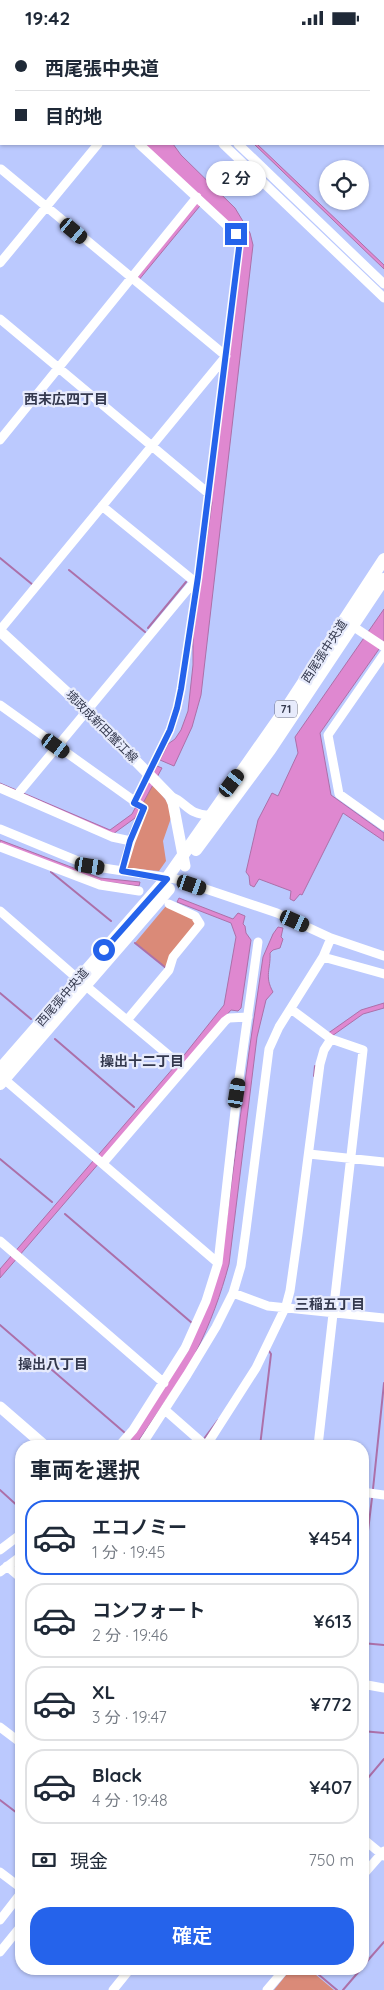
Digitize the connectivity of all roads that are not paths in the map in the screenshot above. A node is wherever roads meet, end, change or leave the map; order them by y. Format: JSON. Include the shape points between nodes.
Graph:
{"nodes":[{"id":1,"x":97,"y":145,"type":"edge"},
{"id":2,"x":140,"y":145,"type":"edge"},
{"id":3,"x":224,"y":145,"type":"edge"},
{"id":4,"x":239,"y":145,"type":"edge"},
{"id":5,"x":1,"y":169,"type":"edge"},
{"id":6,"x":200,"y":200,"type":"junction"},
{"id":7,"x":46,"y":207,"type":"junction"},
{"id":8,"x":0,"y":263,"type":"edge"},
{"id":9,"x":132,"y":278,"type":"junction"},
{"id":10,"x":384,"y":284,"type":"edge"},
{"id":11,"x":384,"y":298,"type":"edge"},
{"id":12,"x":0,"y":319,"type":"edge"},
{"id":13,"x":226,"y":356,"type":"junction"},
{"id":14,"x":58,"y":368,"type":"junction"},
{"id":15,"x":0,"y":440,"type":"edge"},
{"id":16,"x":152,"y":445,"type":"junction"},
{"id":17,"x":208,"y":493,"type":"junction"},
{"id":18,"x":102,"y":506,"type":"junction"},
{"id":19,"x":384,"y":559,"type":"edge"},
{"id":20,"x":196,"y":579,"type":"junction"},
{"id":21,"x":384,"y":579,"type":"edge"},
{"id":22,"x":351,"y":625,"type":"junction"},
{"id":23,"x":0,"y":631,"type":"edge"},
{"id":24,"x":384,"y":647,"type":"edge"},
{"id":25,"x":384,"y":654,"type":"edge"},
{"id":26,"x":0,"y":705,"type":"edge"},
{"id":27,"x":86,"y":710,"type":"junction"},
{"id":28,"x":56,"y":746,"type":"junction"},
{"id":29,"x":0,"y":788,"type":"edge"},
{"id":30,"x":18,"y":792,"type":"junction"},
{"id":31,"x":170,"y":796,"type":"junction"},
{"id":32,"x":134,"y":803,"type":"junction"},
{"id":33,"x":210,"y":815,"type":"junction"},
{"id":34,"x":384,"y":826,"type":"edge"},
{"id":35,"x":0,"y":829,"type":"edge"},
{"id":36,"x":130,"y":841,"type":"junction"},
{"id":37,"x":0,"y":847,"type":"edge"},
{"id":38,"x":184,"y":861,"type":"junction"},
{"id":39,"x":122,"y":871,"type":"junction"},
{"id":40,"x":171,"y":879,"type":"junction"},
{"id":41,"x":139,"y":891,"type":"dead end"},
{"id":42,"x":169,"y":904,"type":"dead end"},
{"id":43,"x":0,"y":911,"type":"edge"},
{"id":44,"x":331,"y":938,"type":"junction"},
{"id":45,"x":258,"y":942,"type":"dead end"},
{"id":46,"x":384,"y":956,"type":"edge"},
{"id":47,"x":323,"y":957,"type":"junction"},
{"id":48,"x":384,"y":975,"type":"edge"},
{"id":49,"x":82,"y":982,"type":"junction"},
{"id":50,"x":290,"y":1009,"type":"junction"},
{"id":51,"x":248,"y":1017,"type":"junction"},
{"id":52,"x":128,"y":1019,"type":"junction"},
{"id":53,"x":331,"y":1039,"type":"junction"},
{"id":54,"x":184,"y":1067,"type":"junction"},
{"id":55,"x":1,"y":1077,"type":"edge"},
{"id":56,"x":309,"y":1154,"type":"junction"},
{"id":57,"x":351,"y":1159,"type":"junction"},
{"id":58,"x":103,"y":1163,"type":"junction"},
{"id":59,"x":384,"y":1163,"type":"edge"},
{"id":60,"x":0,"y":1241,"type":"edge"},
{"id":61,"x":218,"y":1263,"type":"junction"},
{"id":62,"x":233,"y":1293,"type":"junction"},
{"id":63,"x":286,"y":1307,"type":"junction"},
{"id":64,"x":333,"y":1313,"type":"junction"},
{"id":65,"x":384,"y":1318,"type":"edge"},
{"id":66,"x":164,"y":1383,"type":"junction"},
{"id":67,"x":0,"y":1407,"type":"edge"},
{"id":68,"x":165,"y":1411,"type":"junction"},
{"id":69,"x":38,"y":1440,"type":"edge"},
{"id":70,"x":124,"y":1440,"type":"edge"},
{"id":71,"x":144,"y":1440,"type":"edge"},
{"id":72,"x":199,"y":1440,"type":"edge"},
{"id":73,"x":210,"y":1440,"type":"edge"},
{"id":74,"x":319,"y":1440,"type":"edge"},
{"id":75,"x":369,"y":1493,"type":"edge"},
{"id":76,"x":384,"y":1495,"type":"edge"},
{"id":77,"x":15,"y":1539,"type":"edge"},
{"id":78,"x":0,"y":1550,"type":"edge"},
{"id":79,"x":15,"y":1561,"type":"edge"},
{"id":80,"x":4,"y":1569,"type":"edge"},
{"id":81,"x":369,"y":1685,"type":"edge"},
{"id":82,"x":384,"y":1688,"type":"edge"},
{"id":83,"x":0,"y":1727,"type":"edge"},
{"id":84,"x":15,"y":1738,"type":"edge"},
{"id":85,"x":369,"y":1843,"type":"edge"},
{"id":86,"x":383,"y":1853,"type":"edge"},
{"id":87,"x":369,"y":1868,"type":"edge"},
{"id":88,"x":0,"y":1871,"type":"edge"},
{"id":89,"x":15,"y":1883,"type":"edge"},
{"id":90,"x":15,"y":1901,"type":"edge"},
{"id":91,"x":0,"y":1920,"type":"edge"},
{"id":92,"x":15,"y":1933,"type":"edge"},
{"id":93,"x":0,"y":1952,"type":"edge"},
{"id":94,"x":125,"y":1975,"type":"edge"},
{"id":95,"x":280,"y":1975,"type":"edge"},
{"id":96,"x":112,"y":1990,"type":"edge"},
{"id":97,"x":267,"y":1990,"type":"edge"}],
"edges":[{"from":1,"to":7,"type":"street"},
{"from":2,"to":6,"type":"street"},
{"from":3,"to":11,"type":"street"},
{"from":4,"to":10,"type":"street"},
{"from":5,"to":7,"type":"street"},
{"from":6,"to":9,"type":"street"},
{"from":6,"to":13,"type":"street","via":[[240,240]]},
{"from":7,"to":8,"type":"street"},
{"from":7,"to":9,"type":"street"},
{"from":9,"to":13,"type":"street"},
{"from":9,"to":14,"type":"street"},
{"from":12,"to":14,"type":"street"},
{"from":13,"to":16,"type":"street"},
{"from":13,"to":17,"type":"street"},
{"from":14,"to":15,"type":"street"},
{"from":14,"to":16,"type":"street"},
{"from":16,"to":17,"type":"street"},
{"from":16,"to":18,"type":"street"},
{"from":17,"to":20,"type":"street"},
{"from":18,"to":20,"type":"street"},
{"from":18,"to":23,"type":"street"},
{"from":19,"to":22,"type":"main road","name":"西尾張中央道","number":"71"},
{"from":20,"to":27,"type":"street"},
{"from":20,"to":32,"type":"street","via":[[177,708],[170,730]]},
{"from":21,"to":22,"type":"main road","name":"西尾張中央道","number":"71"},
{"from":22,"to":24,"type":"street"},
{"from":22,"to":33,"type":"main road","name":"西尾張中央道","number":"71"},
{"from":22,"to":38,"type":"main road","name":"西尾張中央道","number":"71","via":[[270,750]]},
{"from":23,"to":27,"type":"main road","name":"境政成新田蟹江線"},
{"from":25,"to":34,"type":"street","via":[[328,735],[339,793]]},
{"from":26,"to":28,"type":"street"},
{"from":27,"to":28,"type":"street"},
{"from":27,"to":31,"type":"main road","name":"境政成新田蟹江線"},
{"from":28,"to":30,"type":"street"},
{"from":28,"to":32,"type":"street"},
{"from":29,"to":30,"type":"street"},
{"from":30,"to":36,"type":"street","via":[[112,837]]},
{"from":31,"to":33,"type":"street","via":[[194,813]]},
{"from":31,"to":38,"type":"main road","name":"境政成新田蟹江線"},
{"from":32,"to":36,"type":"street","via":[[144,808]]},
{"from":33,"to":38,"type":"main road","name":"西尾張中央道","number":"71"},
{"from":35,"to":39,"type":"street","via":[[90,866]]},
{"from":36,"to":39,"type":"street"},
{"from":37,"to":41,"type":"street","via":[[100,885]]},
{"from":38,"to":40,"type":"main road","name":"西尾張中央道","number":"71"},
{"from":39,"to":40,"type":"street"},
{"from":40,"to":44,"type":"street","via":[[276,913]]},
{"from":40,"to":49,"type":"main road","name":"西尾張中央道","number":"71"},
{"from":42,"to":52,"type":"street","via":[[195,916],[200,924],[173,957],[169,970]]},
{"from":43,"to":49,"type":"street"},
{"from":44,"to":46,"type":"street"},
{"from":44,"to":47,"type":"street"},
{"from":45,"to":51,"type":"street"},
{"from":47,"to":48,"type":"street"},
{"from":47,"to":50,"type":"street"},
{"from":49,"to":52,"type":"street"},
{"from":49,"to":55,"type":"main road","name":"西尾張中央道","number":"71"},
{"from":50,"to":53,"type":"street"},
{"from":50,"to":62,"type":"street","via":[[269,1049],[241,1266]]},
{"from":51,"to":54,"type":"street","via":[[229,1018]]},
{"from":51,"to":61,"type":"street"},
{"from":52,"to":54,"type":"street"},
{"from":53,"to":56,"type":"street","via":[[320,1063]]},
{"from":53,"to":57,"type":"street","via":[[363,1050]]},
{"from":54,"to":58,"type":"street"},
{"from":55,"to":58,"type":"street"},
{"from":56,"to":57,"type":"street"},
{"from":56,"to":63,"type":"street"},
{"from":57,"to":59,"type":"street"},
{"from":57,"to":64,"type":"street"},
{"from":58,"to":61,"type":"street"},
{"from":60,"to":66,"type":"street"},
{"from":61,"to":66,"type":"street","via":[[196,1326]]},
{"from":62,"to":63,"type":"street","via":[[268,1306]]},
{"from":62,"to":68,"type":"street"},
{"from":63,"to":64,"type":"street"},
{"from":63,"to":73,"type":"street","via":[[256,1368]]},
{"from":64,"to":65,"type":"street"},
{"from":64,"to":74,"type":"street"},
{"from":66,"to":70,"type":"street"},
{"from":67,"to":69,"type":"main road"},
{"from":68,"to":71,"type":"street"},
{"from":68,"to":72,"type":"street"},
{"from":75,"to":76,"type":"street"},
{"from":77,"to":78,"type":"street"},
{"from":79,"to":80,"type":"street"},
{"from":81,"to":82,"type":"street"},
{"from":83,"to":84,"type":"street"},
{"from":85,"to":86,"type":"street"},
{"from":86,"to":87,"type":"street"},
{"from":88,"to":89,"type":"street"},
{"from":90,"to":91,"type":"street"},
{"from":92,"to":93,"type":"street"},
{"from":94,"to":96,"type":"street"},
{"from":95,"to":97,"type":"street"}]}
